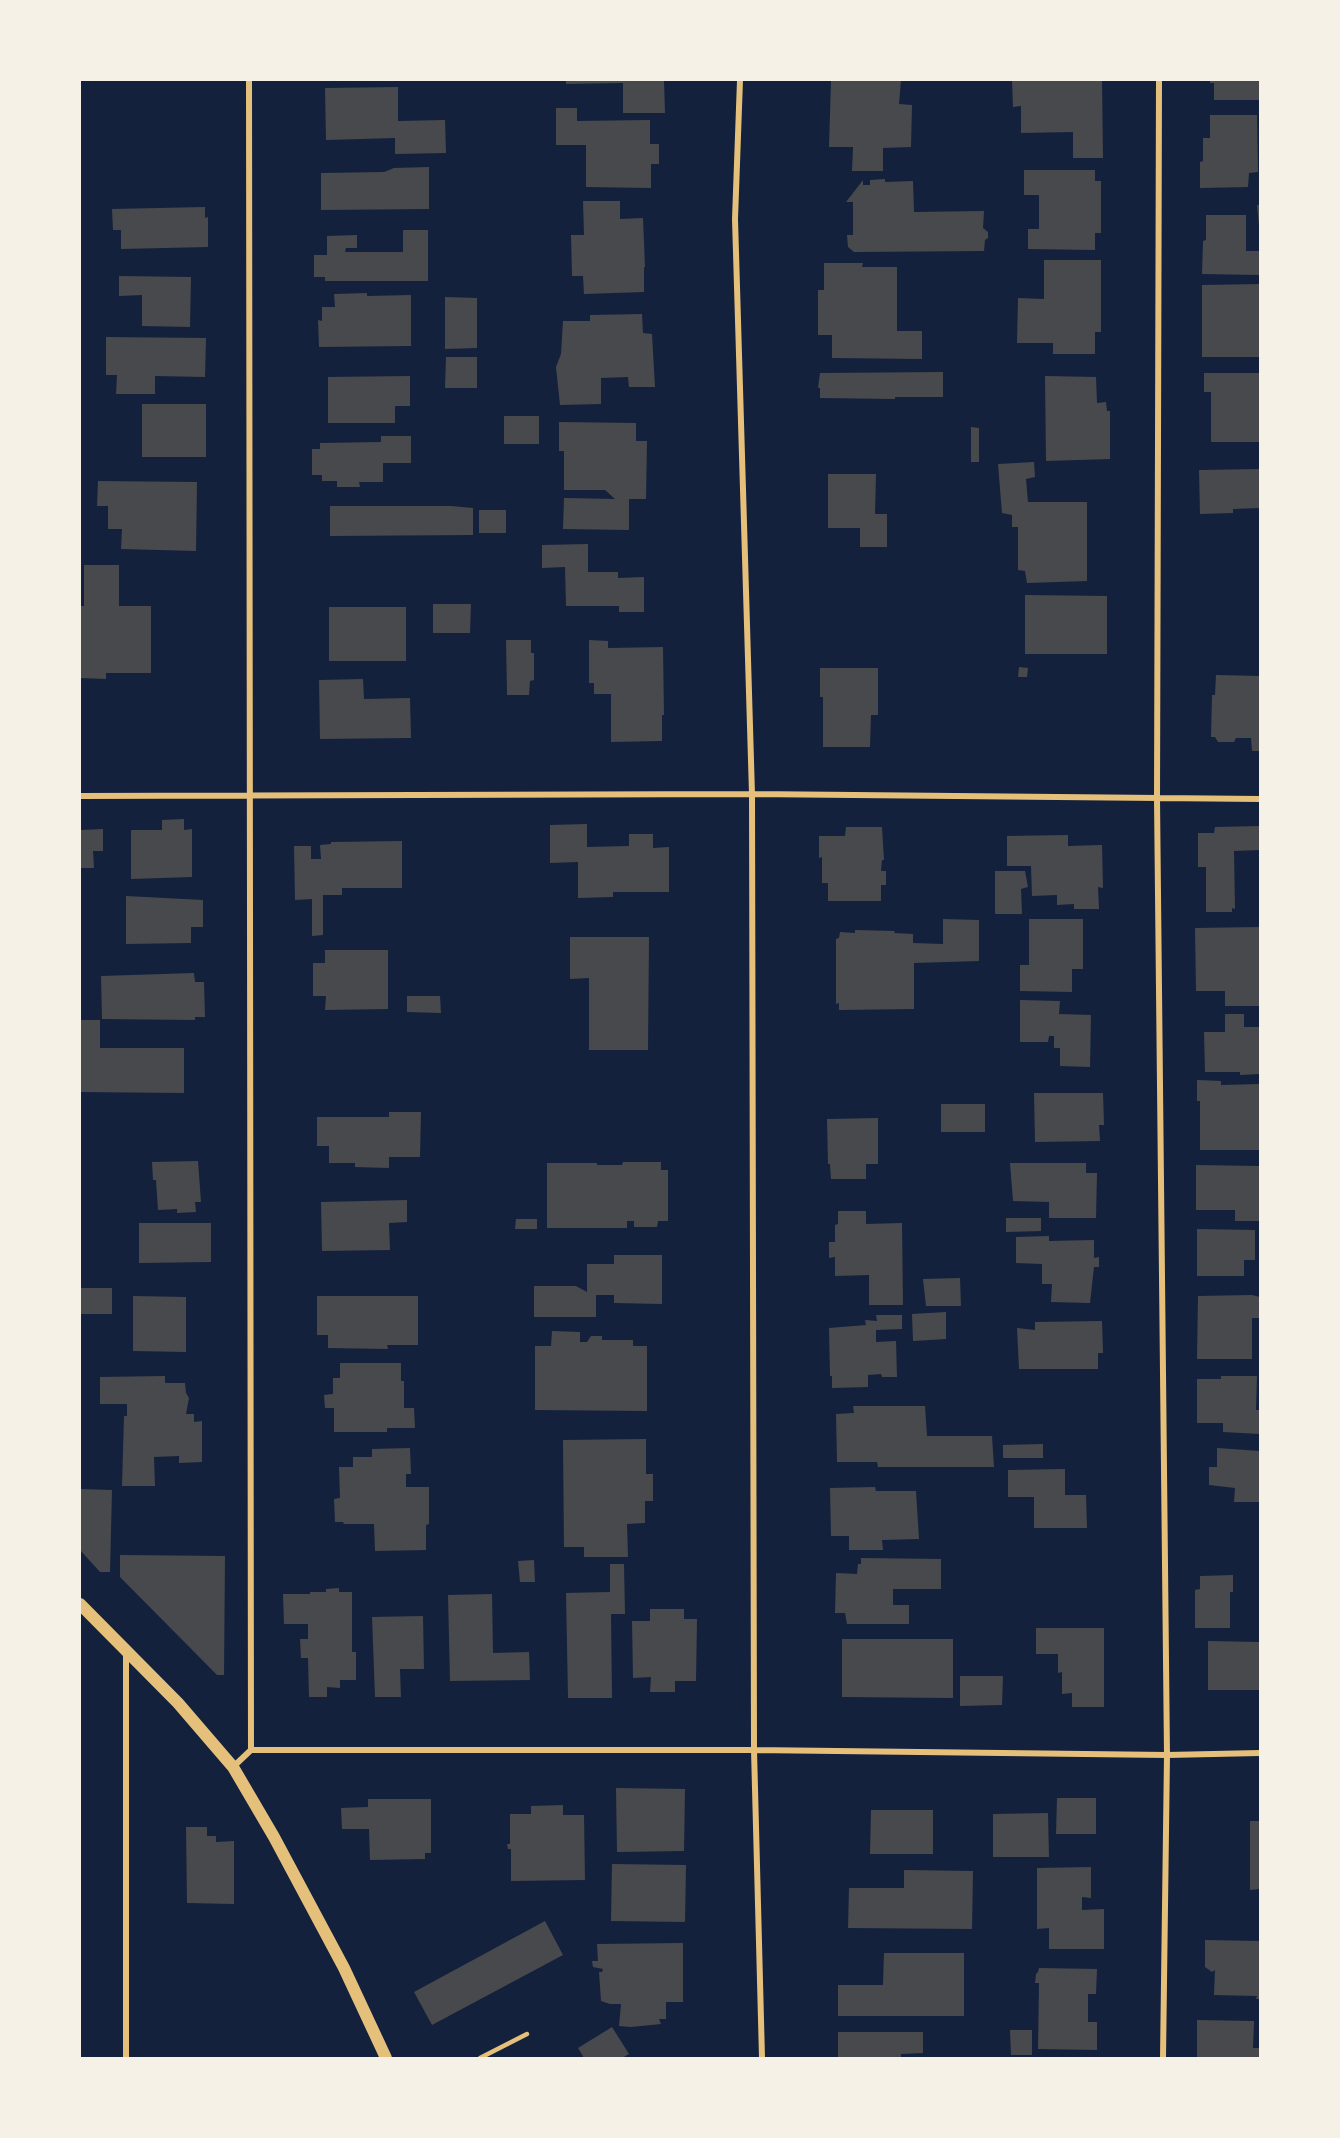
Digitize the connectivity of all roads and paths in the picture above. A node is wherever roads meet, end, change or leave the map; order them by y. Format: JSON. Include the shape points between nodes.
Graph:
{"nodes":[{"id":1,"x":249,"y":80,"type":"edge"},
{"id":2,"x":740,"y":80,"type":"edge"},
{"id":3,"x":1159,"y":80,"type":"edge"},
{"id":4,"x":752,"y":794,"type":"junction"},
{"id":5,"x":250,"y":795,"type":"junction"},
{"id":6,"x":80,"y":796,"type":"edge"},
{"id":7,"x":1157,"y":799,"type":"junction"},
{"id":8,"x":1260,"y":799,"type":"edge"},
{"id":9,"x":80,"y":1604,"type":"edge"},
{"id":10,"x":126,"y":1650,"type":"junction"},
{"id":11,"x":251,"y":1750,"type":"junction"},
{"id":12,"x":754,"y":1750,"type":"junction"},
{"id":13,"x":1260,"y":1753,"type":"edge"},
{"id":14,"x":1167,"y":1755,"type":"junction"},
{"id":15,"x":233,"y":1767,"type":"junction"},
{"id":16,"x":527,"y":2034,"type":"dead end"},
{"id":17,"x":126,"y":2058,"type":"edge"},
{"id":18,"x":387,"y":2058,"type":"edge"},
{"id":19,"x":480,"y":2058,"type":"edge"},
{"id":20,"x":762,"y":2058,"type":"edge"},
{"id":21,"x":1163,"y":2058,"type":"edge"}],
"edges":[{"from":1,"to":5,"type":"street"},
{"from":2,"to":4,"type":"street","via":[[735,219]]},
{"from":3,"to":7,"type":"street"},
{"from":4,"to":5,"type":"street"},
{"from":4,"to":7,"type":"street"},
{"from":4,"to":12,"type":"street"},
{"from":5,"to":6,"type":"street"},
{"from":5,"to":11,"type":"street"},
{"from":7,"to":8,"type":"street"},
{"from":7,"to":14,"type":"street"},
{"from":9,"to":10,"type":"main road"},
{"from":10,"to":15,"type":"main road"},
{"from":10,"to":17,"type":"street"},
{"from":11,"to":12,"type":"street"},
{"from":11,"to":15,"type":"street"},
{"from":12,"to":14,"type":"street"},
{"from":12,"to":20,"type":"street"},
{"from":13,"to":14,"type":"street"},
{"from":14,"to":21,"type":"street"},
{"from":15,"to":18,"type":"main road","via":[[344,1968]]},
{"from":16,"to":19,"type":"lane"}]}
